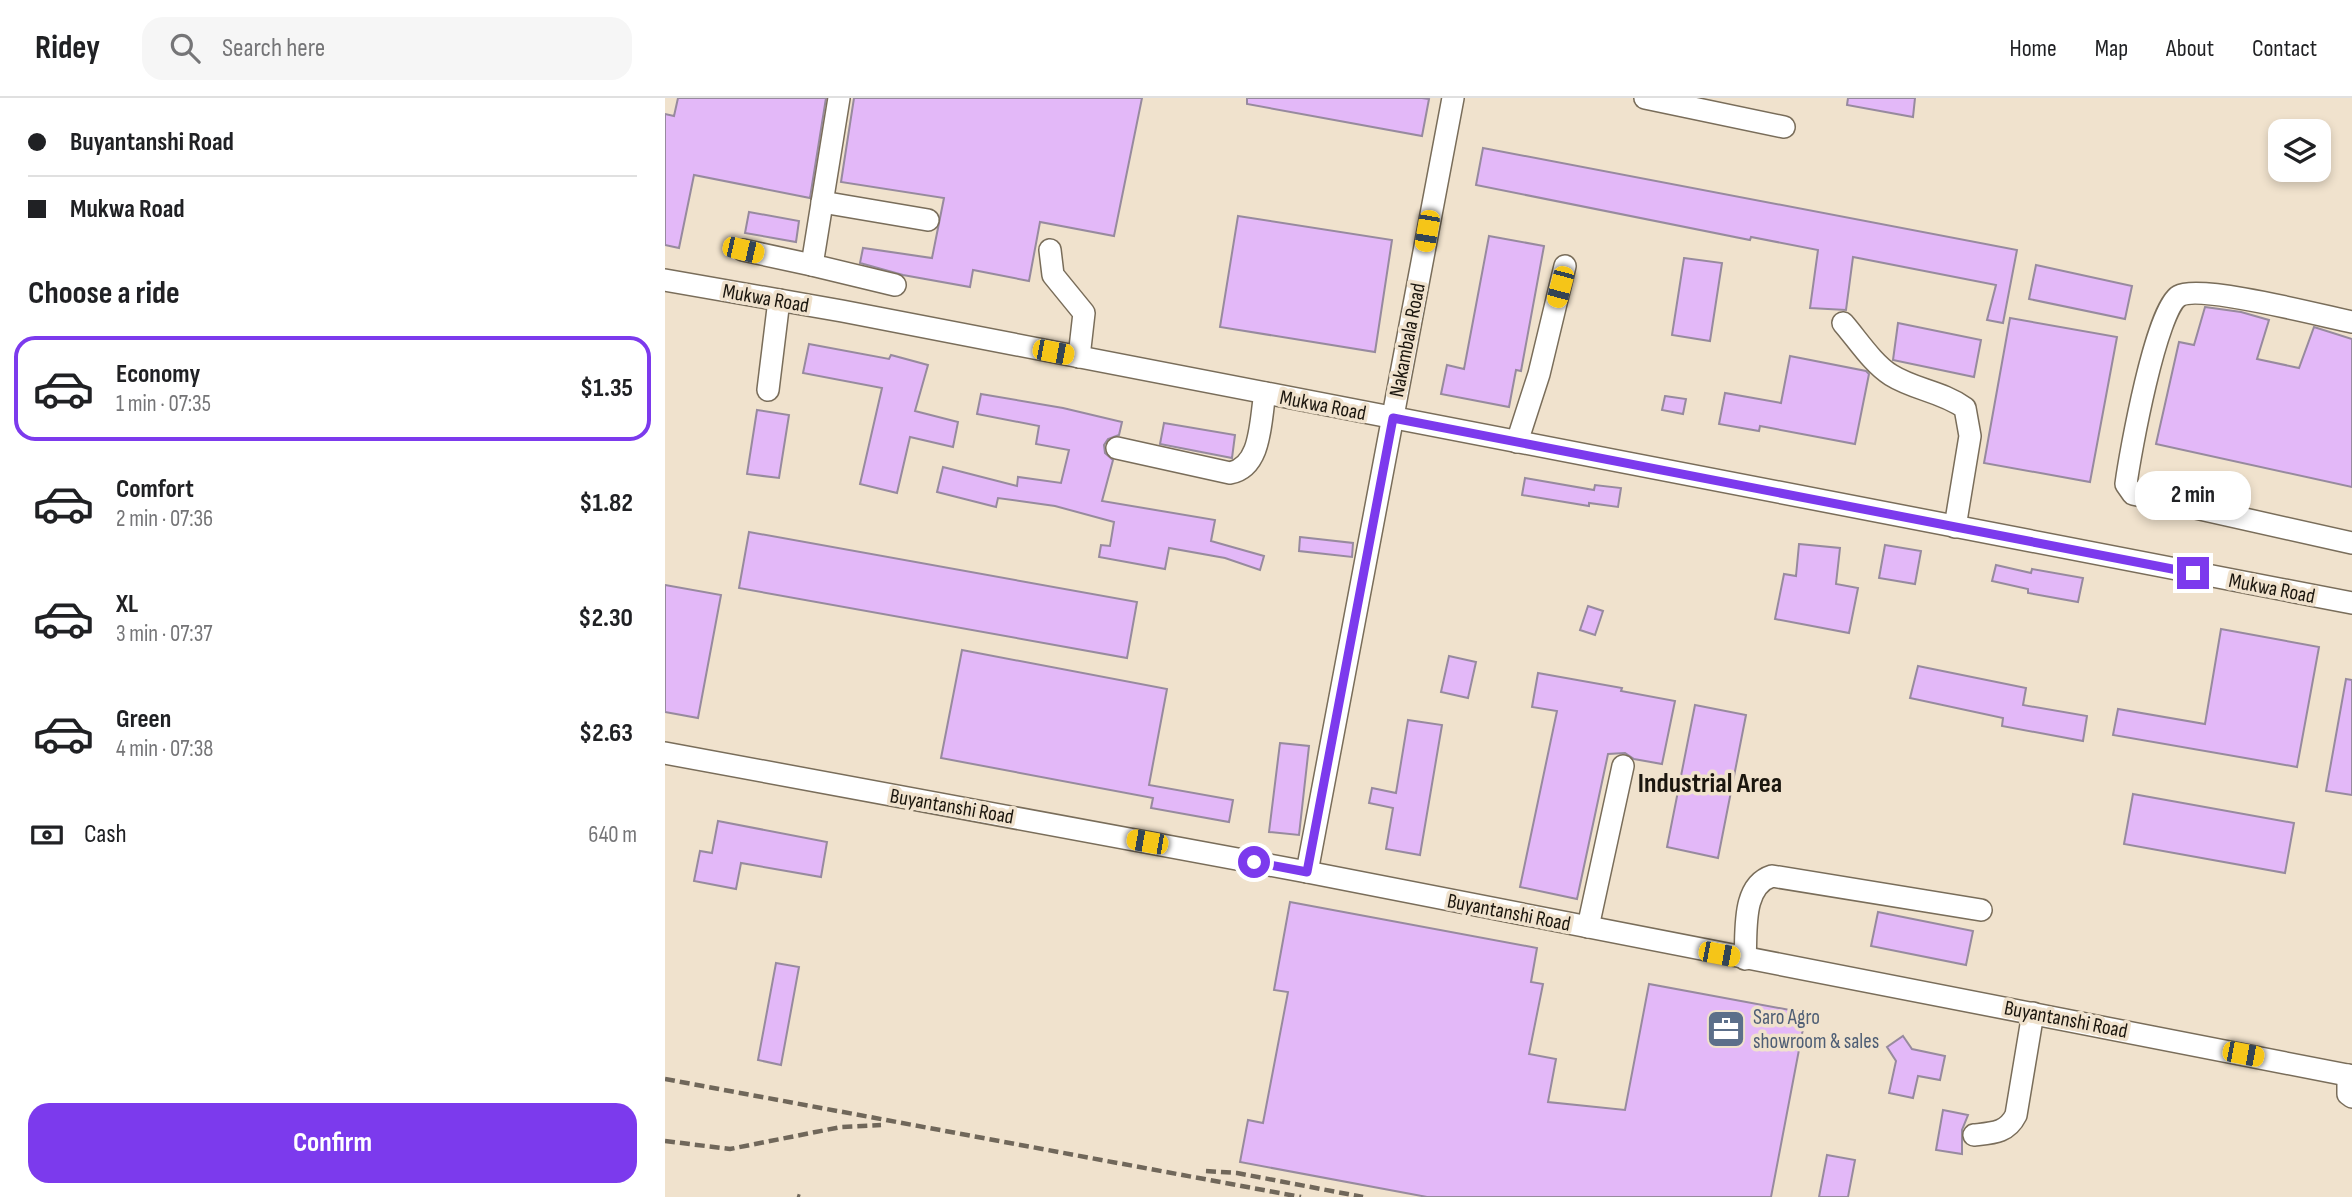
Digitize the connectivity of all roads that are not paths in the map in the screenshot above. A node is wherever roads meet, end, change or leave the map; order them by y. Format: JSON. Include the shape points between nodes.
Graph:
{"nodes":[{"id":1,"x":839,"y":98,"type":"edge"},
{"id":2,"x":1453,"y":98,"type":"edge"},
{"id":3,"x":1645,"y":98,"type":"edge"},
{"id":4,"x":1784,"y":127,"type":"dead end"},
{"id":5,"x":822,"y":202,"type":"junction"},
{"id":6,"x":928,"y":220,"type":"dead end"},
{"id":7,"x":743,"y":250,"type":"dead end"},
{"id":8,"x":1050,"y":250,"type":"dead end"},
{"id":9,"x":812,"y":265,"type":"junction"},
{"id":10,"x":1565,"y":267,"type":"dead end"},
{"id":11,"x":848,"y":274,"type":"junction"},
{"id":12,"x":665,"y":280,"type":"edge"},
{"id":13,"x":895,"y":285,"type":"dead end"},
{"id":14,"x":779,"y":300,"type":"junction"},
{"id":15,"x":842,"y":312,"type":"junction"},
{"id":16,"x":2352,"y":322,"type":"edge"},
{"id":17,"x":1843,"y":323,"type":"dead end"},
{"id":18,"x":1079,"y":357,"type":"junction"},
{"id":19,"x":768,"y":390,"type":"dead end"},
{"id":20,"x":1265,"y":393,"type":"junction"},
{"id":21,"x":1393,"y":418,"type":"junction"},
{"id":22,"x":1517,"y":442,"type":"junction"},
{"id":23,"x":1117,"y":448,"type":"dead end"},
{"id":24,"x":1955,"y":527,"type":"junction"},
{"id":25,"x":2352,"y":543,"type":"edge"},
{"id":26,"x":2352,"y":603,"type":"edge"},
{"id":27,"x":665,"y":753,"type":"edge"},
{"id":28,"x":1623,"y":765,"type":"dead end"},
{"id":29,"x":1307,"y":872,"type":"junction"},
{"id":30,"x":1981,"y":910,"type":"dead end"},
{"id":31,"x":1588,"y":927,"type":"junction"},
{"id":32,"x":1745,"y":959,"type":"junction"},
{"id":33,"x":2033,"y":1013,"type":"junction"},
{"id":34,"x":2350,"y":1076,"type":"edge"},
{"id":35,"x":2352,"y":1097,"type":"edge"},
{"id":36,"x":1974,"y":1135,"type":"dead end"}],
"edges":[{"from":1,"to":5,"type":"street"},
{"from":2,"to":21,"type":"street","name":"Nakambala Road"},
{"from":3,"to":4,"type":"street"},
{"from":5,"to":6,"type":"street"},
{"from":5,"to":9,"type":"street"},
{"from":7,"to":9,"type":"street"},
{"from":8,"to":18,"type":"street","via":[[1053,275],[1084,313]]},
{"from":9,"to":11,"type":"street"},
{"from":10,"to":22,"type":"street"},
{"from":11,"to":13,"type":"street"},
{"from":11,"to":15,"type":"street"},
{"from":12,"to":14,"type":"street","name":"Mukwa Road"},
{"from":14,"to":15,"type":"street","name":"Mukwa Road"},
{"from":14,"to":19,"type":"street"},
{"from":15,"to":18,"type":"street","name":"Mukwa Road"},
{"from":16,"to":25,"type":"street","via":[[2196,293],[2179,296],[2166,311],[2126,485],[2133,494]]},
{"from":17,"to":24,"type":"street","via":[[1889,374],[1948,395],[1965,408],[1970,436]]},
{"from":18,"to":20,"type":"street","name":"Mukwa Road"},
{"from":20,"to":21,"type":"street","name":"Mukwa Road"},
{"from":20,"to":23,"type":"street","via":[[1257,443],[1243,471],[1230,473]]},
{"from":21,"to":22,"type":"street","name":"Mukwa Road"},
{"from":21,"to":29,"type":"street","name":"Nakambala Road"},
{"from":22,"to":24,"type":"street","name":"Mukwa Road"},
{"from":24,"to":26,"type":"street","name":"Mukwa Road"},
{"from":27,"to":29,"type":"street","name":"Buyantanshi Road"},
{"from":28,"to":31,"type":"street"},
{"from":29,"to":31,"type":"street","name":"Buyantanshi Road"},
{"from":30,"to":32,"type":"street","via":[[1772,876],[1760,880],[1752,890]]},
{"from":31,"to":32,"type":"street","name":"Buyantanshi Road"},
{"from":32,"to":33,"type":"street","name":"Buyantanshi Road"},
{"from":33,"to":34,"type":"street","name":"Buyantanshi Road"},
{"from":33,"to":36,"type":"street","via":[[2016,1115],[2011,1125],[1999,1132]]},
{"from":34,"to":35,"type":"street","via":[[2348,1094]]}]}
